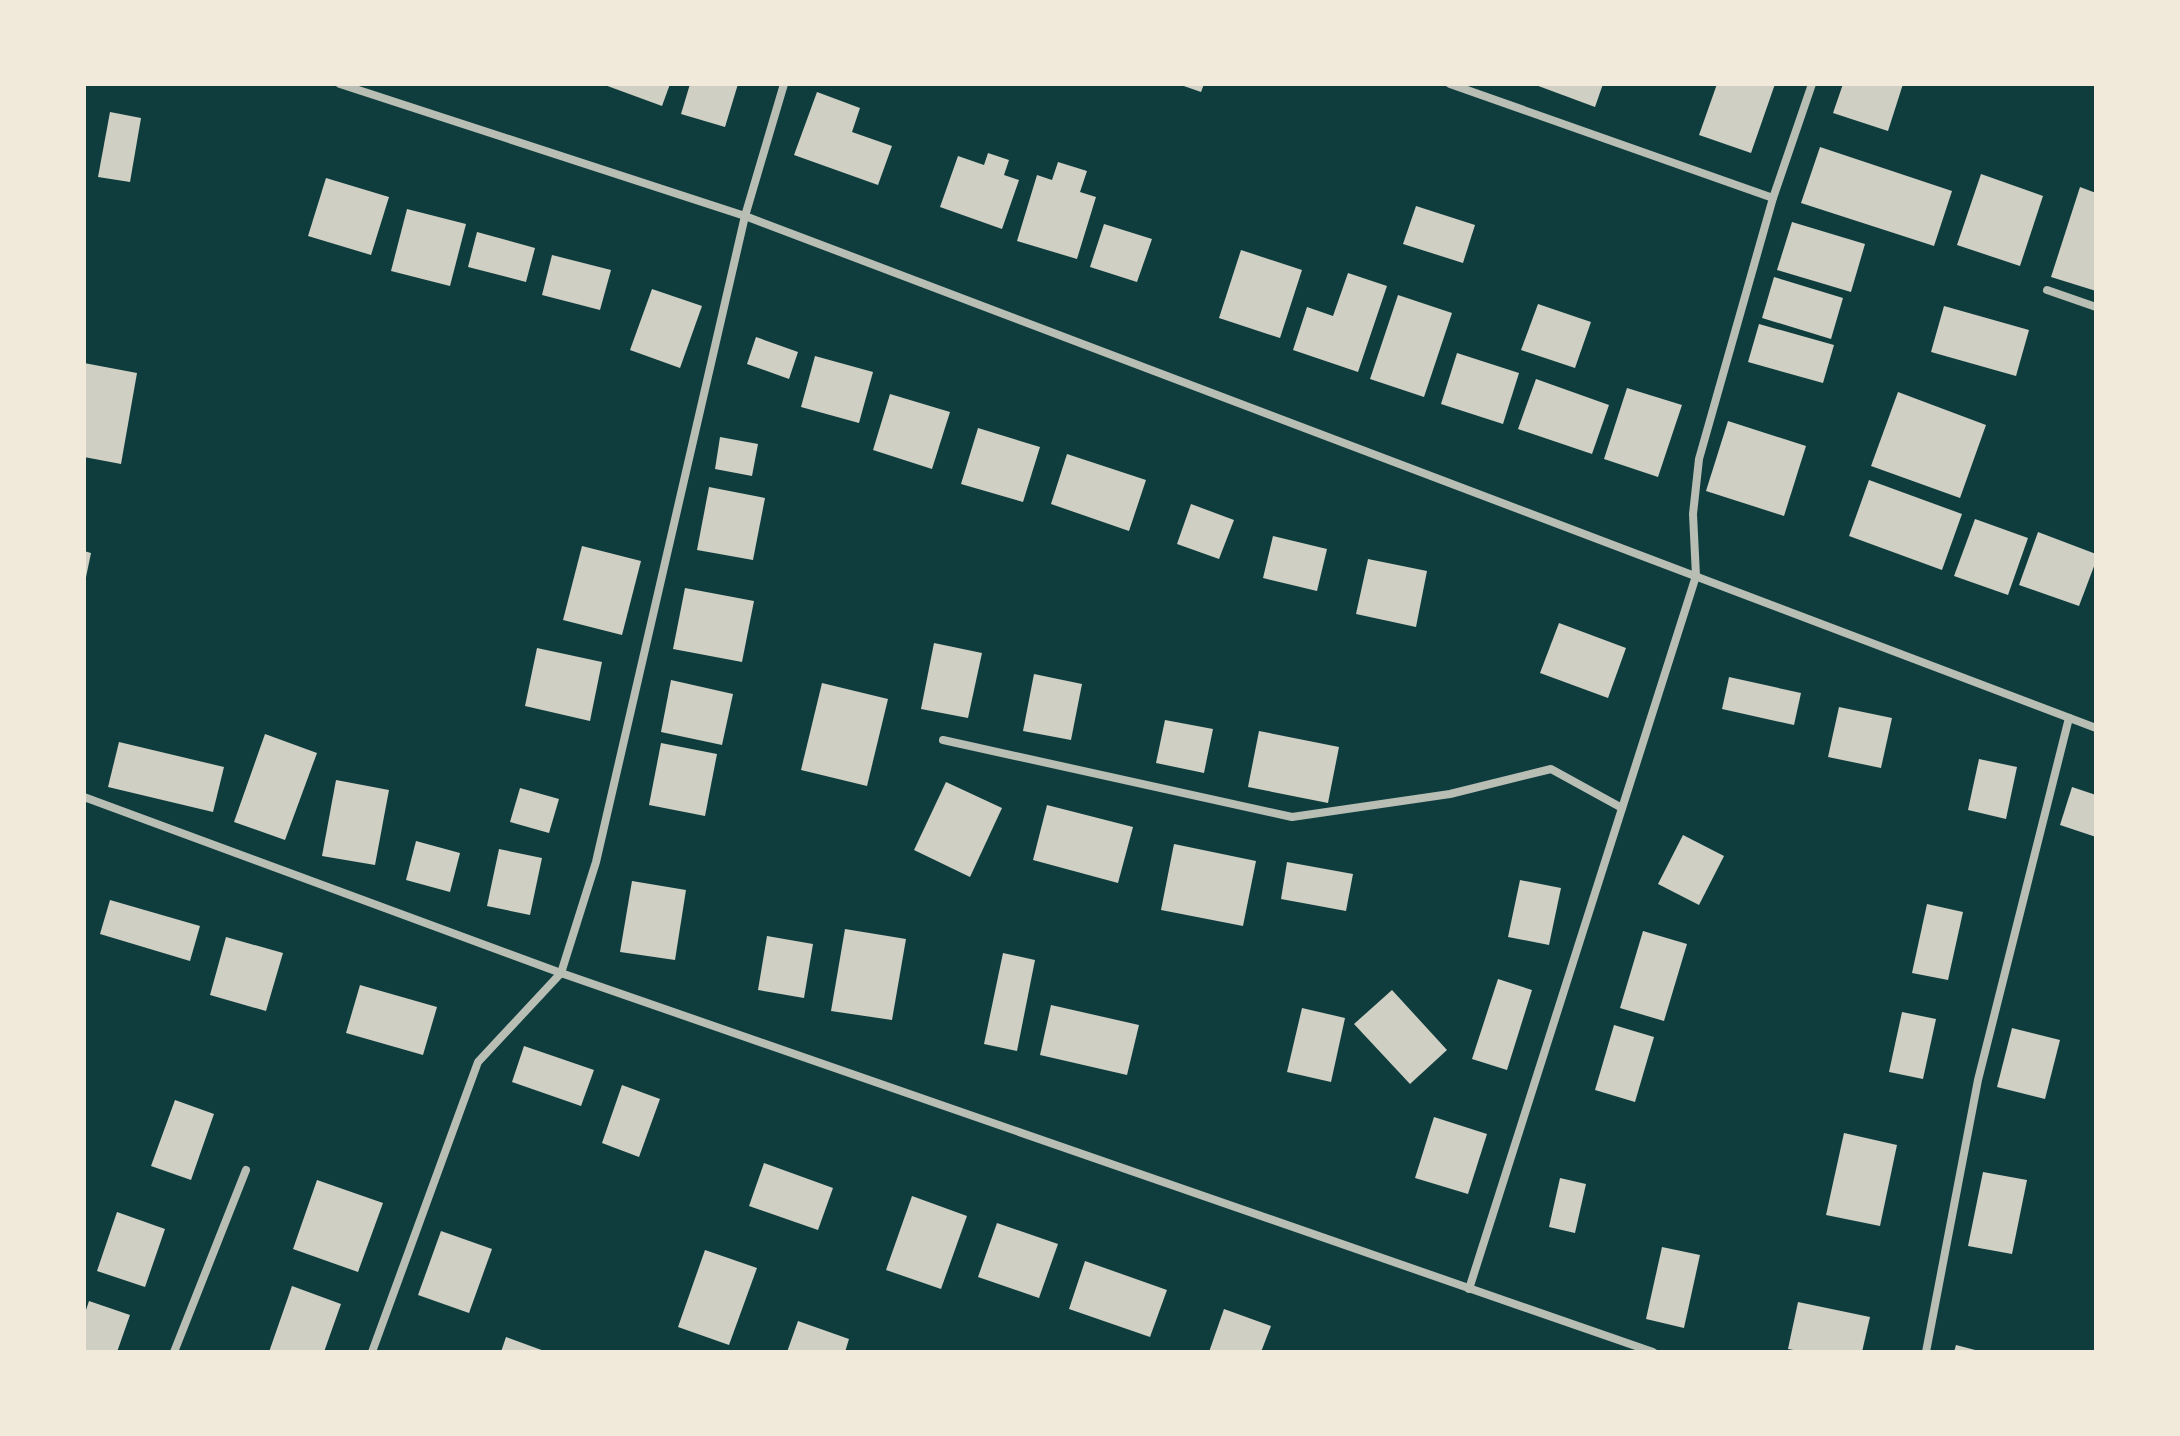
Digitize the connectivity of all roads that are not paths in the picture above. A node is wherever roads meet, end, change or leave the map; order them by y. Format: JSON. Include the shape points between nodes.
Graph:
{"nodes":[{"id":1,"x":340,"y":84,"type":"edge"},
{"id":2,"x":784,"y":84,"type":"edge"},
{"id":3,"x":1450,"y":84,"type":"edge"},
{"id":4,"x":1812,"y":84,"type":"edge"},
{"id":5,"x":1773,"y":198,"type":"junction"},
{"id":6,"x":745,"y":216,"type":"junction"},
{"id":7,"x":2047,"y":290,"type":"dead end"},
{"id":8,"x":2096,"y":307,"type":"edge"},
{"id":9,"x":1696,"y":576,"type":"junction"},
{"id":10,"x":2069,"y":718,"type":"junction"},
{"id":11,"x":2096,"y":728,"type":"edge"},
{"id":12,"x":943,"y":740,"type":"dead end"},
{"id":13,"x":84,"y":797,"type":"edge"},
{"id":14,"x":1622,"y":808,"type":"junction"},
{"id":15,"x":561,"y":973,"type":"junction"},
{"id":16,"x":246,"y":1170,"type":"dead end"},
{"id":17,"x":1469,"y":1289,"type":"junction"},
{"id":18,"x":174,"y":1352,"type":"edge"},
{"id":19,"x":372,"y":1352,"type":"edge"},
{"id":20,"x":1653,"y":1352,"type":"edge"},
{"id":21,"x":1926,"y":1352,"type":"edge"}],
"edges":[{"from":1,"to":6,"type":"street"},
{"from":2,"to":6,"type":"street"},
{"from":3,"to":5,"type":"street"},
{"from":4,"to":5,"type":"street"},
{"from":5,"to":9,"type":"street","via":[[1699,459],[1693,514]]},
{"from":6,"to":9,"type":"street"},
{"from":6,"to":15,"type":"street","via":[[596,862]]},
{"from":7,"to":8,"type":"street"},
{"from":9,"to":10,"type":"street"},
{"from":9,"to":14,"type":"street"},
{"from":10,"to":11,"type":"street"},
{"from":10,"to":21,"type":"street","via":[[1978,1080]]},
{"from":12,"to":14,"type":"street","via":[[1292,817],[1450,794],[1551,769]]},
{"from":13,"to":15,"type":"street"},
{"from":14,"to":17,"type":"street"},
{"from":15,"to":17,"type":"street"},
{"from":15,"to":19,"type":"street","via":[[478,1062]]},
{"from":16,"to":18,"type":"street"},
{"from":17,"to":20,"type":"street"}]}
